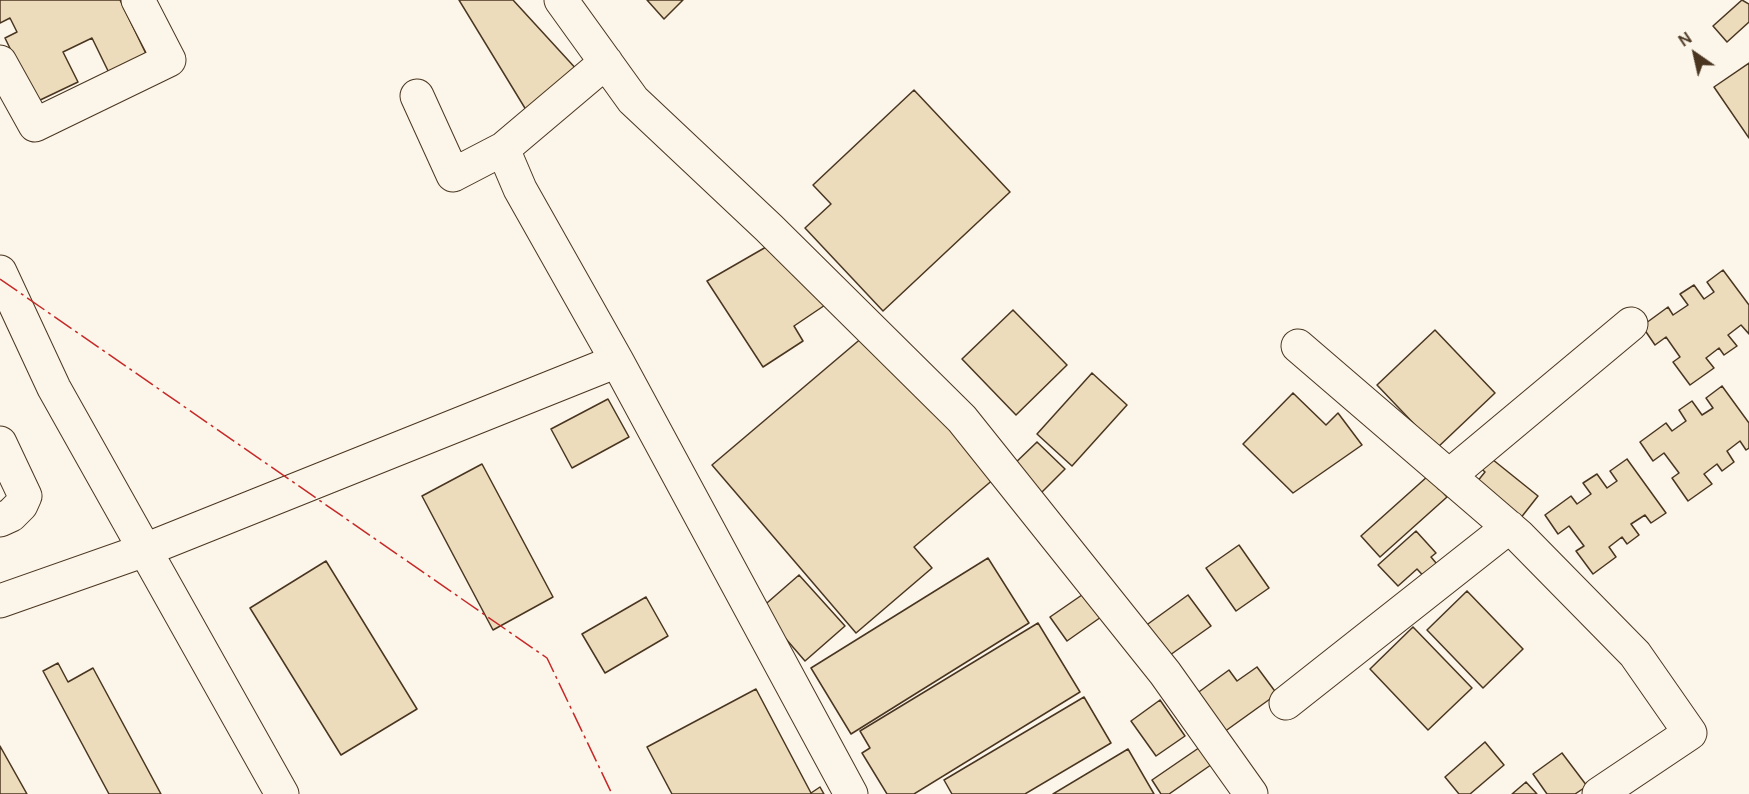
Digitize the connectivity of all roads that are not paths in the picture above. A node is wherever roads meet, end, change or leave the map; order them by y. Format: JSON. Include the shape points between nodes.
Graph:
{"nodes":[{"id":1,"x":138,"y":0,"type":"edge"},
{"id":2,"x":561,"y":0,"type":"edge"},
{"id":3,"x":0,"y":62,"type":"edge"},
{"id":4,"x":606,"y":62,"type":"junction"},
{"id":5,"x":417,"y":96,"type":"dead end"},
{"id":6,"x":503,"y":148,"type":"junction"},
{"id":7,"x":0,"y":273,"type":"edge"},
{"id":8,"x":1631,"y":324,"type":"dead end"},
{"id":9,"x":1298,"y":346,"type":"dead end"},
{"id":10,"x":617,"y":361,"type":"junction"},
{"id":11,"x":0,"y":443,"type":"edge"},
{"id":12,"x":1449,"y":476,"type":"junction"},
{"id":13,"x":0,"y":520,"type":"edge"},
{"id":14,"x":1509,"y":527,"type":"junction"},
{"id":15,"x":146,"y":550,"type":"junction"},
{"id":16,"x":0,"y":601,"type":"edge"},
{"id":17,"x":1286,"y":704,"type":"dead end"},
{"id":18,"x":282,"y":794,"type":"edge"},
{"id":19,"x":851,"y":794,"type":"edge"},
{"id":20,"x":1251,"y":794,"type":"edge"},
{"id":21,"x":1599,"y":794,"type":"edge"}],
"edges":[{"from":1,"to":3,"type":"street","via":[[169,60],[35,126]]},
{"from":2,"to":4,"type":"street"},
{"from":4,"to":6,"type":"street"},
{"from":4,"to":20,"type":"street","via":[[633,100],[962,419],[1165,673]]},
{"from":5,"to":6,"type":"street","via":[[453,175]]},
{"from":6,"to":10,"type":"street","via":[[520,189]]},
{"from":7,"to":15,"type":"street","via":[[54,388]]},
{"from":8,"to":12,"type":"street"},
{"from":9,"to":12,"type":"street"},
{"from":10,"to":15,"type":"street"},
{"from":10,"to":19,"type":"street"},
{"from":11,"to":13,"type":"street","via":[[25,496],[11,515]]},
{"from":12,"to":14,"type":"street"},
{"from":14,"to":17,"type":"street"},
{"from":14,"to":21,"type":"street","via":[[1635,654],[1690,733]]},
{"from":15,"to":16,"type":"street"},
{"from":15,"to":18,"type":"street"}]}
